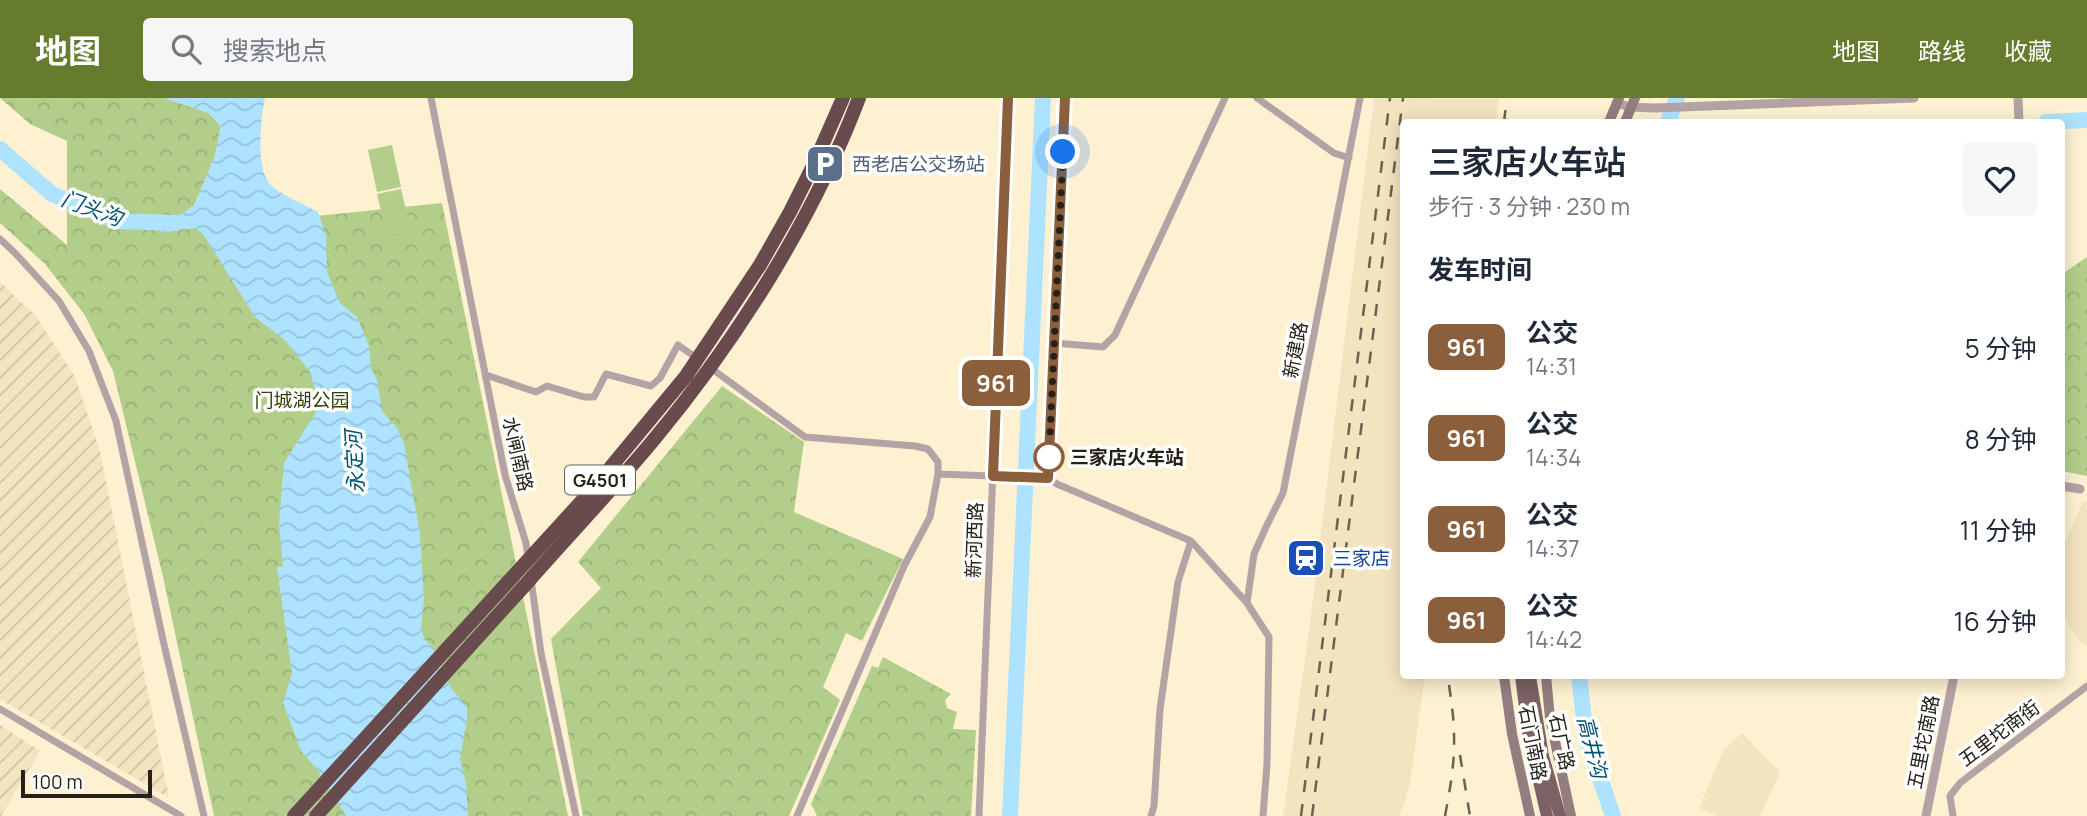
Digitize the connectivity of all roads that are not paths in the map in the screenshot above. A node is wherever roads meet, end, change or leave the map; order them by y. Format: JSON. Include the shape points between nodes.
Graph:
{"nodes":[{"id":1,"x":432,"y":98,"type":"edge"},
{"id":2,"x":843,"y":98,"type":"edge"},
{"id":3,"x":859,"y":98,"type":"edge"},
{"id":4,"x":1008,"y":98,"type":"edge"},
{"id":5,"x":1065,"y":98,"type":"edge"},
{"id":6,"x":1225,"y":98,"type":"edge"},
{"id":7,"x":1257,"y":98,"type":"edge"},
{"id":8,"x":1360,"y":98,"type":"edge"},
{"id":9,"x":1914,"y":98,"type":"edge"},
{"id":10,"x":2018,"y":98,"type":"edge"},
{"id":11,"x":1618,"y":100,"type":"edge"},
{"id":12,"x":1632,"y":103,"type":"edge"},
{"id":13,"x":1610,"y":119,"type":"edge"},
{"id":14,"x":2019,"y":119,"type":"edge"},
{"id":15,"x":1349,"y":158,"type":"junction"},
{"id":16,"x":0,"y":239,"type":"edge"},
{"id":17,"x":1054,"y":343,"type":"junction"},
{"id":18,"x":486,"y":375,"type":"junction"},
{"id":19,"x":937,"y":474,"type":"junction"},
{"id":20,"x":993,"y":476,"type":"junction"},
{"id":21,"x":1048,"y":478,"type":"junction"},
{"id":22,"x":2065,"y":486,"type":"edge"},
{"id":23,"x":2080,"y":489,"type":"dead end"},
{"id":24,"x":1191,"y":541,"type":"junction"},
{"id":25,"x":1247,"y":603,"type":"junction"},
{"id":26,"x":1504,"y":679,"type":"edge"},
{"id":27,"x":1521,"y":679,"type":"edge"},
{"id":28,"x":1530,"y":679,"type":"edge"},
{"id":29,"x":1546,"y":679,"type":"edge"},
{"id":30,"x":1953,"y":679,"type":"edge"},
{"id":31,"x":2087,"y":686,"type":"edge"},
{"id":32,"x":0,"y":709,"type":"edge"},
{"id":33,"x":1530,"y":814,"type":"edge"},
{"id":34,"x":181,"y":816,"type":"edge"},
{"id":35,"x":204,"y":816,"type":"edge"},
{"id":36,"x":294,"y":816,"type":"edge"},
{"id":37,"x":316,"y":816,"type":"edge"},
{"id":38,"x":576,"y":816,"type":"edge"},
{"id":39,"x":797,"y":816,"type":"edge"},
{"id":40,"x":979,"y":816,"type":"edge"},
{"id":41,"x":1151,"y":816,"type":"edge"},
{"id":42,"x":1263,"y":816,"type":"edge"},
{"id":43,"x":1541,"y":816,"type":"edge"},
{"id":44,"x":1547,"y":816,"type":"edge"},
{"id":45,"x":1560,"y":816,"type":"edge"},
{"id":46,"x":1572,"y":816,"type":"edge"},
{"id":47,"x":1926,"y":816,"type":"edge"},
{"id":48,"x":1953,"y":816,"type":"edge"}],
"edges":[{"from":1,"to":18,"type":"street","name":"水闸南路"},
{"from":2,"to":36,"type":"highway","number":"G4501","bridge":true,"via":[[790,212],[686,376],[590,491]]},
{"from":3,"to":37,"type":"highway","number":"G4501","bridge":true,"via":[[803,219],[743,320],[698,384],[601,500]]},
{"from":4,"to":20,"type":"street","name":"新河西路"},
{"from":5,"to":17,"type":"street"},
{"from":6,"to":17,"type":"street","via":[[1115,335],[1103,347]]},
{"from":7,"to":15,"type":"street","via":[[1334,153]]},
{"from":8,"to":15,"type":"street","name":"新建路"},
{"from":9,"to":12,"type":"street","via":[[1655,108]]},
{"from":10,"to":14,"type":"street"},
{"from":11,"to":12,"type":"street"},
{"from":11,"to":13,"type":"main road"},
{"from":15,"to":25,"type":"street","name":"新建路","via":[[1283,493],[1254,554]]},
{"from":16,"to":35,"type":"street","via":[[59,301],[89,351],[116,421]]},
{"from":17,"to":21,"type":"street"},
{"from":18,"to":19,"type":"street","via":[[536,392],[547,386],[594,397],[606,374],[651,386],[678,345],[805,438],[928,449],[938,462]]},
{"from":18,"to":38,"type":"street","name":"水闸南路","via":[[505,475],[526,543],[541,653]]},
{"from":19,"to":20,"type":"street"},
{"from":19,"to":39,"type":"street","via":[[930,517],[904,566]]},
{"from":20,"to":21,"type":"street"},
{"from":20,"to":40,"type":"street","name":"新河西路"},
{"from":21,"to":24,"type":"street"},
{"from":22,"to":23,"type":"street"},
{"from":24,"to":25,"type":"street"},
{"from":24,"to":41,"type":"street","via":[[1178,582]]},
{"from":25,"to":42,"type":"street","via":[[1269,637]]},
{"from":26,"to":33,"type":"main road","name":"石门南路","via":[[1511,734]]},
{"from":27,"to":44,"type":"main road","name":"石广路"},
{"from":28,"to":45,"type":"main road","name":"石广路","via":[[1543,756]]},
{"from":29,"to":46,"type":"main road","name":"石门南路","via":[[1550,718]]},
{"from":30,"to":47,"type":"street","name":"五里坨南路"},
{"from":31,"to":48,"type":"street","name":"五里坨南街","via":[[1960,783],[1950,796]]},
{"from":32,"to":34,"type":"street"},
{"from":33,"to":43,"type":"street"}]}
